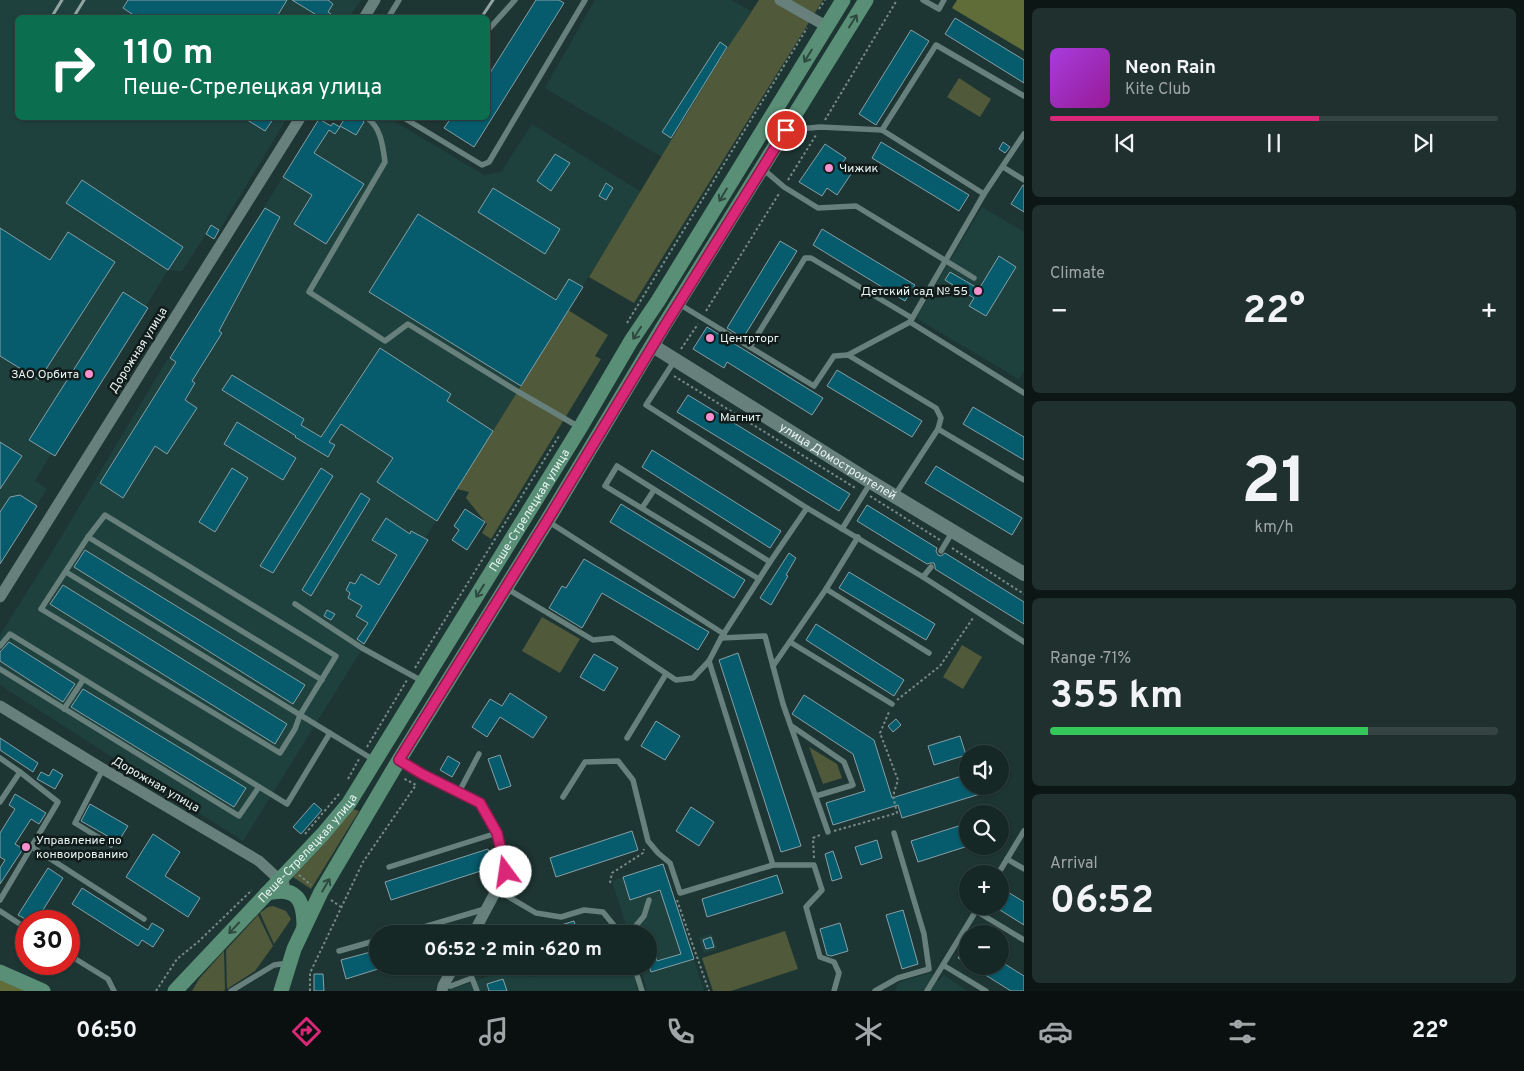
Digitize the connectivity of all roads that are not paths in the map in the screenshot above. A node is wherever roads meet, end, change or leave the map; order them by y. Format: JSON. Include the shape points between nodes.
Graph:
{"nodes":[{"id":1,"x":375,"y":0,"type":"edge"},
{"id":2,"x":399,"y":0,"type":"edge"},
{"id":3,"x":584,"y":0,"type":"edge"},
{"id":4,"x":780,"y":0,"type":"edge"},
{"id":5,"x":843,"y":0,"type":"edge"},
{"id":6,"x":866,"y":0,"type":"edge"},
{"id":7,"x":923,"y":0,"type":"edge"},
{"id":8,"x":944,"y":0,"type":"edge"},
{"id":9,"x":512,"y":1,"type":"edge"},
{"id":10,"x":366,"y":15,"type":"edge"},
{"id":11,"x":390,"y":15,"type":"edge"},
{"id":12,"x":820,"y":23,"type":"junction"},
{"id":13,"x":490,"y":28,"type":"edge"},
{"id":14,"x":1024,"y":96,"type":"edge"},
{"id":15,"x":299,"y":120,"type":"edge"},
{"id":16,"x":370,"y":120,"type":"edge"},
{"id":17,"x":408,"y":120,"type":"edge"},
{"id":18,"x":419,"y":120,"type":"edge"},
{"id":19,"x":416,"y":124,"type":"junction"},
{"id":20,"x":786,"y":130,"type":"junction"},
{"id":21,"x":882,"y":130,"type":"junction"},
{"id":22,"x":1024,"y":134,"type":"edge"},
{"id":23,"x":1003,"y":167,"type":"junction"},
{"id":24,"x":762,"y":168,"type":"junction"},
{"id":25,"x":1024,"y":180,"type":"edge"},
{"id":26,"x":984,"y":194,"type":"junction"},
{"id":27,"x":945,"y":261,"type":"junction"},
{"id":28,"x":974,"y":278,"type":"dead end"},
{"id":29,"x":679,"y":304,"type":"junction"},
{"id":30,"x":911,"y":320,"type":"junction"},
{"id":31,"x":653,"y":346,"type":"junction"},
{"id":32,"x":750,"y":347,"type":"junction"},
{"id":33,"x":848,"y":355,"type":"junction"},
{"id":34,"x":674,"y":360,"type":"junction"},
{"id":35,"x":1024,"y":393,"type":"edge"},
{"id":36,"x":575,"y":424,"type":"junction"},
{"id":37,"x":938,"y":428,"type":"junction"},
{"id":38,"x":1024,"y":480,"type":"edge"},
{"id":39,"x":867,"y":487,"type":"junction"},
{"id":40,"x":654,"y":490,"type":"junction"},
{"id":41,"x":895,"y":496,"type":"junction"},
{"id":42,"x":642,"y":508,"type":"junction"},
{"id":43,"x":807,"y":508,"type":"junction"},
{"id":44,"x":547,"y":521,"type":"junction"},
{"id":45,"x":842,"y":529,"type":"junction"},
{"id":46,"x":953,"y":531,"type":"junction"},
{"id":47,"x":88,"y":537,"type":"junction"},
{"id":48,"x":858,"y":537,"type":"junction"},
{"id":49,"x":941,"y":551,"type":"dead end"},
{"id":50,"x":770,"y":562,"type":"junction"},
{"id":51,"x":931,"y":567,"type":"dead end"},
{"id":52,"x":66,"y":572,"type":"junction"},
{"id":53,"x":1024,"y":574,"type":"edge"},
{"id":54,"x":923,"y":577,"type":"junction"},
{"id":55,"x":759,"y":579,"type":"junction"},
{"id":56,"x":506,"y":588,"type":"junction"},
{"id":57,"x":826,"y":589,"type":"junction"},
{"id":58,"x":0,"y":597,"type":"edge"},
{"id":59,"x":295,"y":604,"type":"dead end"},
{"id":60,"x":723,"y":636,"type":"junction"},
{"id":61,"x":790,"y":642,"type":"junction"},
{"id":62,"x":1024,"y":642,"type":"edge"},
{"id":63,"x":0,"y":646,"type":"edge"},
{"id":64,"x":929,"y":653,"type":"dead end"},
{"id":65,"x":709,"y":661,"type":"junction"},
{"id":66,"x":773,"y":666,"type":"junction"},
{"id":67,"x":0,"y":669,"type":"edge"},
{"id":68,"x":666,"y":674,"type":"junction"},
{"id":69,"x":417,"y":679,"type":"junction"},
{"id":70,"x":83,"y":680,"type":"junction"},
{"id":71,"x":322,"y":680,"type":"junction"},
{"id":72,"x":892,"y":704,"type":"road end"},
{"id":73,"x":0,"y":706,"type":"edge"},
{"id":74,"x":64,"y":709,"type":"junction"},
{"id":75,"x":300,"y":715,"type":"junction"},
{"id":76,"x":793,"y":727,"type":"junction"},
{"id":77,"x":330,"y":733,"type":"junction"},
{"id":78,"x":627,"y":738,"type":"dead end"},
{"id":79,"x":479,"y":754,"type":"dead end"},
{"id":80,"x":369,"y":757,"type":"junction"},
{"id":81,"x":0,"y":758,"type":"edge"},
{"id":82,"x":396,"y":766,"type":"junction"},
{"id":83,"x":103,"y":769,"type":"junction"},
{"id":84,"x":20,"y":772,"type":"junction"},
{"id":85,"x":259,"y":787,"type":"junction"},
{"id":86,"x":459,"y":792,"type":"junction"},
{"id":87,"x":816,"y":796,"type":"junction"},
{"id":88,"x":563,"y":797,"type":"dead end"},
{"id":89,"x":0,"y":802,"type":"edge"},
{"id":90,"x":1024,"y":831,"type":"edge"},
{"id":91,"x":828,"y":832,"type":"road end"},
{"id":92,"x":497,"y":833,"type":"junction"},
{"id":93,"x":894,"y":833,"type":"dead end"},
{"id":94,"x":111,"y":845,"type":"dead end"},
{"id":95,"x":32,"y":847,"type":"junction"},
{"id":96,"x":1007,"y":859,"type":"junction"},
{"id":97,"x":773,"y":865,"type":"junction"},
{"id":98,"x":1003,"y":865,"type":"edge"},
{"id":99,"x":389,"y":867,"type":"dead end"},
{"id":100,"x":1024,"y":869,"type":"edge"},
{"id":101,"x":276,"y":875,"type":"junction"},
{"id":102,"x":497,"y":890,"type":"junction"},
{"id":103,"x":267,"y":893,"type":"junction"},
{"id":104,"x":291,"y":893,"type":"junction"},
{"id":105,"x":0,"y":900,"type":"edge"},
{"id":106,"x":649,"y":900,"type":"dead end"},
{"id":107,"x":488,"y":908,"type":"junction"},
{"id":108,"x":0,"y":912,"type":"edge"},
{"id":109,"x":973,"y":915,"type":"edge"},
{"id":110,"x":987,"y":915,"type":"edge"},
{"id":111,"x":144,"y":919,"type":"dead end"},
{"id":112,"x":15,"y":921,"type":"edge"},
{"id":113,"x":430,"y":925,"type":"edge"},
{"id":114,"x":478,"y":925,"type":"edge"},
{"id":115,"x":614,"y":925,"type":"edge"},
{"id":116,"x":636,"y":925,"type":"edge"},
{"id":117,"x":304,"y":929,"type":"junction"},
{"id":118,"x":1024,"y":940,"type":"edge"},
{"id":119,"x":369,"y":943,"type":"edge"},
{"id":120,"x":339,"y":951,"type":"dead end"},
{"id":121,"x":80,"y":962,"type":"edge"},
{"id":122,"x":288,"y":965,"type":"junction"},
{"id":123,"x":943,"y":965,"type":"junction"},
{"id":124,"x":0,"y":972,"type":"edge"},
{"id":125,"x":449,"y":975,"type":"edge"},
{"id":126,"x":637,"y":975,"type":"edge"},
{"id":127,"x":177,"y":990,"type":"edge"},
{"id":128,"x":441,"y":990,"type":"edge"},
{"id":129,"x":43,"y":991,"type":"edge"},
{"id":130,"x":114,"y":991,"type":"edge"},
{"id":131,"x":231,"y":991,"type":"edge"},
{"id":132,"x":281,"y":991,"type":"edge"},
{"id":133,"x":477,"y":991,"type":"edge"},
{"id":134,"x":642,"y":991,"type":"edge"},
{"id":135,"x":834,"y":991,"type":"edge"},
{"id":136,"x":875,"y":991,"type":"edge"},
{"id":137,"x":927,"y":991,"type":"edge"},
{"id":138,"x":986,"y":991,"type":"edge"}],
"edges":[{"from":1,"to":10,"type":"street"},
{"from":2,"to":11,"type":"lane"},
{"from":3,"to":19,"type":"lane","via":[[489,162],[482,165]]},
{"from":4,"to":12,"type":"street"},
{"from":5,"to":12,"type":"main road","name":"Пеше-Стрелецкая улица"},
{"from":20,"to":6,"type":"main road","name":"Пеше-Стрелецкая улица","one_way":true},
{"from":7,"to":8,"type":"lane","via":[[939,9]]},
{"from":9,"to":13,"type":"lane"},
{"from":12,"to":36,"type":"main road","name":"Пеше-Стрелецкая улица","one_way":true,"via":[[658,301]]},
{"from":14,"to":21,"type":"lane","via":[[936,45]]},
{"from":15,"to":58,"type":"street","name":"Дорожная улица"},
{"from":16,"to":36,"type":"lane","via":[[382,144],[385,162],[309,292],[385,340],[408,324]]},
{"from":17,"to":19,"type":"lane"},
{"from":18,"to":19,"type":"lane"},
{"from":20,"to":21,"type":"lane","via":[[820,127]]},
{"from":20,"to":24,"type":"main road","name":"Пеше-Стрелецкая улица"},
{"from":21,"to":26,"type":"lane"},
{"from":22,"to":23,"type":"lane"},
{"from":23,"to":25,"type":"lane"},
{"from":23,"to":26,"type":"lane"},
{"from":24,"to":27,"type":"lane","via":[[784,187],[818,208],[856,206]]},
{"from":24,"to":29,"type":"main road","name":"Пеше-Стрелецкая улица"},
{"from":26,"to":27,"type":"lane"},
{"from":27,"to":28,"type":"lane"},
{"from":27,"to":30,"type":"lane"},
{"from":29,"to":31,"type":"main road","name":"Пеше-Стрелецкая улица"},
{"from":29,"to":32,"type":"lane"},
{"from":30,"to":32,"type":"lane","via":[[811,258],[805,258]]},
{"from":30,"to":33,"type":"lane"},
{"from":30,"to":35,"type":"lane"},
{"from":31,"to":34,"type":"street","name":"улица Домостроителей"},
{"from":31,"to":44,"type":"main road","name":"Пеше-Стрелецкая улица"},
{"from":32,"to":33,"type":"lane","via":[[814,386],[834,356]]},
{"from":33,"to":37,"type":"lane","via":[[936,408],[941,418]]},
{"from":34,"to":39,"type":"street","name":"улица Домостроителей"},
{"from":34,"to":43,"type":"lane","via":[[646,405]]},
{"from":36,"to":69,"type":"main road","name":"Пеше-Стрелецкая улица","one_way":true},
{"from":37,"to":38,"type":"lane"},
{"from":37,"to":41,"type":"lane"},
{"from":39,"to":41,"type":"street","name":"улица Домостроителей"},
{"from":39,"to":45,"type":"lane"},
{"from":40,"to":42,"type":"lane"},
{"from":40,"to":42,"type":"lane","via":[[617,466],[605,486]]},
{"from":40,"to":50,"type":"lane"},
{"from":41,"to":46,"type":"street","name":"улица Домостроителей"},
{"from":42,"to":55,"type":"lane"},
{"from":43,"to":45,"type":"lane"},
{"from":43,"to":50,"type":"lane"},
{"from":44,"to":56,"type":"main road","name":"Пеше-Стрелецкая улица"},
{"from":44,"to":60,"type":"lane"},
{"from":45,"to":48,"type":"lane"},
{"from":46,"to":49,"type":"lane"},
{"from":46,"to":53,"type":"street","name":"улица Домостроителей"},
{"from":47,"to":52,"type":"lane"},
{"from":47,"to":71,"type":"lane"},
{"from":47,"to":71,"type":"lane","via":[[105,515],[336,656]]},
{"from":48,"to":54,"type":"lane"},
{"from":48,"to":57,"type":"lane"},
{"from":50,"to":55,"type":"lane"},
{"from":51,"to":54,"type":"lane"},
{"from":52,"to":75,"type":"lane"},
{"from":52,"to":75,"type":"lane","via":[[41,609],[280,753]]},
{"from":54,"to":62,"type":"lane"},
{"from":55,"to":60,"type":"lane"},
{"from":56,"to":68,"type":"lane","via":[[593,640],[613,638]]},
{"from":56,"to":82,"type":"main road","name":"Пеше-Стрелецкая улица"},
{"from":57,"to":61,"type":"lane"},
{"from":57,"to":64,"type":"lane"},
{"from":59,"to":69,"type":"lane"},
{"from":60,"to":65,"type":"lane"},
{"from":60,"to":66,"type":"lane","via":[[765,636]]},
{"from":61,"to":66,"type":"lane"},
{"from":61,"to":72,"type":"lane"},
{"from":63,"to":70,"type":"lane","via":[[10,634]]},
{"from":65,"to":68,"type":"lane","via":[[694,678],[676,680]]},
{"from":65,"to":97,"type":"lane"},
{"from":66,"to":76,"type":"lane"},
{"from":67,"to":74,"type":"lane"},
{"from":68,"to":78,"type":"lane"},
{"from":69,"to":80,"type":"main road","name":"Пеше-Стрелецкая улица"},
{"from":70,"to":74,"type":"lane"},
{"from":70,"to":85,"type":"lane"},
{"from":71,"to":75,"type":"lane"},
{"from":73,"to":83,"type":"street","name":"Дорожная улица"},
{"from":74,"to":85,"type":"lane","via":[[239,816]]},
{"from":75,"to":77,"type":"lane"},
{"from":76,"to":87,"type":"lane"},
{"from":76,"to":87,"type":"lane","via":[[844,762],[853,785]]},
{"from":77,"to":80,"type":"lane"},
{"from":77,"to":85,"type":"lane","via":[[287,804]]},
{"from":79,"to":86,"type":"lane"},
{"from":80,"to":101,"type":"main road","name":"Пеше-Стрелецкая улица","via":[[349,803]]},
{"from":81,"to":84,"type":"lane"},
{"from":82,"to":86,"type":"street","via":[[422,774]]},
{"from":117,"to":82,"type":"main road","name":"Пеше-Стрелецкая улица","one_way":true,"via":[[321,892]]},
{"from":83,"to":94,"type":"lane","via":[[74,823]]},
{"from":83,"to":101,"type":"street","name":"Дорожная улица","via":[[259,861]]},
{"from":84,"to":89,"type":"lane"},
{"from":84,"to":95,"type":"lane","via":[[58,802]]},
{"from":86,"to":92,"type":"street","via":[[480,803]]},
{"from":87,"to":91,"type":"lane"},
{"from":88,"to":97,"type":"lane","via":[[585,762],[618,761],[633,780],[648,841],[670,863],[680,893]]},
{"from":90,"to":96,"type":"lane"},
{"from":92,"to":99,"type":"lane"},
{"from":92,"to":102,"type":"street","via":[[506,872]]},
{"from":93,"to":136,"type":"lane","via":[[924,934],[928,969],[898,978]]},
{"from":95,"to":105,"type":"lane"},
{"from":95,"to":111,"type":"lane"},
{"from":96,"to":98,"type":"lane"},
{"from":96,"to":100,"type":"lane"},
{"from":97,"to":135,"type":"lane","via":[[814,865],[822,890],[806,907],[820,957],[834,962],[839,973]]},
{"from":101,"to":103,"type":"main road","name":"Пеше-Стрелецкая улица"},
{"from":101,"to":104,"type":"street","name":"Дорожная улица"},
{"from":102,"to":107,"type":"street"},
{"from":102,"to":115,"type":"lane","via":[[536,913],[561,917],[584,910],[603,912]]},
{"from":103,"to":104,"type":"main road","via":[[286,890]]},
{"from":103,"to":127,"type":"main road","name":"Пеше-Стрелецкая улица","one_way":true},
{"from":104,"to":117,"type":"main road","via":[[303,907]]},
{"from":106,"to":116,"type":"lane","via":[[644,916]]},
{"from":107,"to":113,"type":"lane"},
{"from":107,"to":114,"type":"street"},
{"from":108,"to":112,"type":"lane"},
{"from":109,"to":123,"type":"lane"},
{"from":110,"to":118,"type":"lane"},
{"from":117,"to":122,"type":"main road","name":"Пеше-Стрелецкая улица"},
{"from":119,"to":120,"type":"lane"},
{"from":121,"to":130,"type":"lane","via":[[108,979]]},
{"from":122,"to":131,"type":"lane","via":[[274,965]]},
{"from":122,"to":132,"type":"main road","name":"Пеше-Стрелецкая улица"},
{"from":123,"to":137,"type":"lane"},
{"from":123,"to":138,"type":"lane"},
{"from":124,"to":129,"type":"main road"},
{"from":125,"to":128,"type":"street"},
{"from":126,"to":134,"type":"lane"},
{"from":128,"to":133,"type":"lane","via":[[472,978]]}]}
